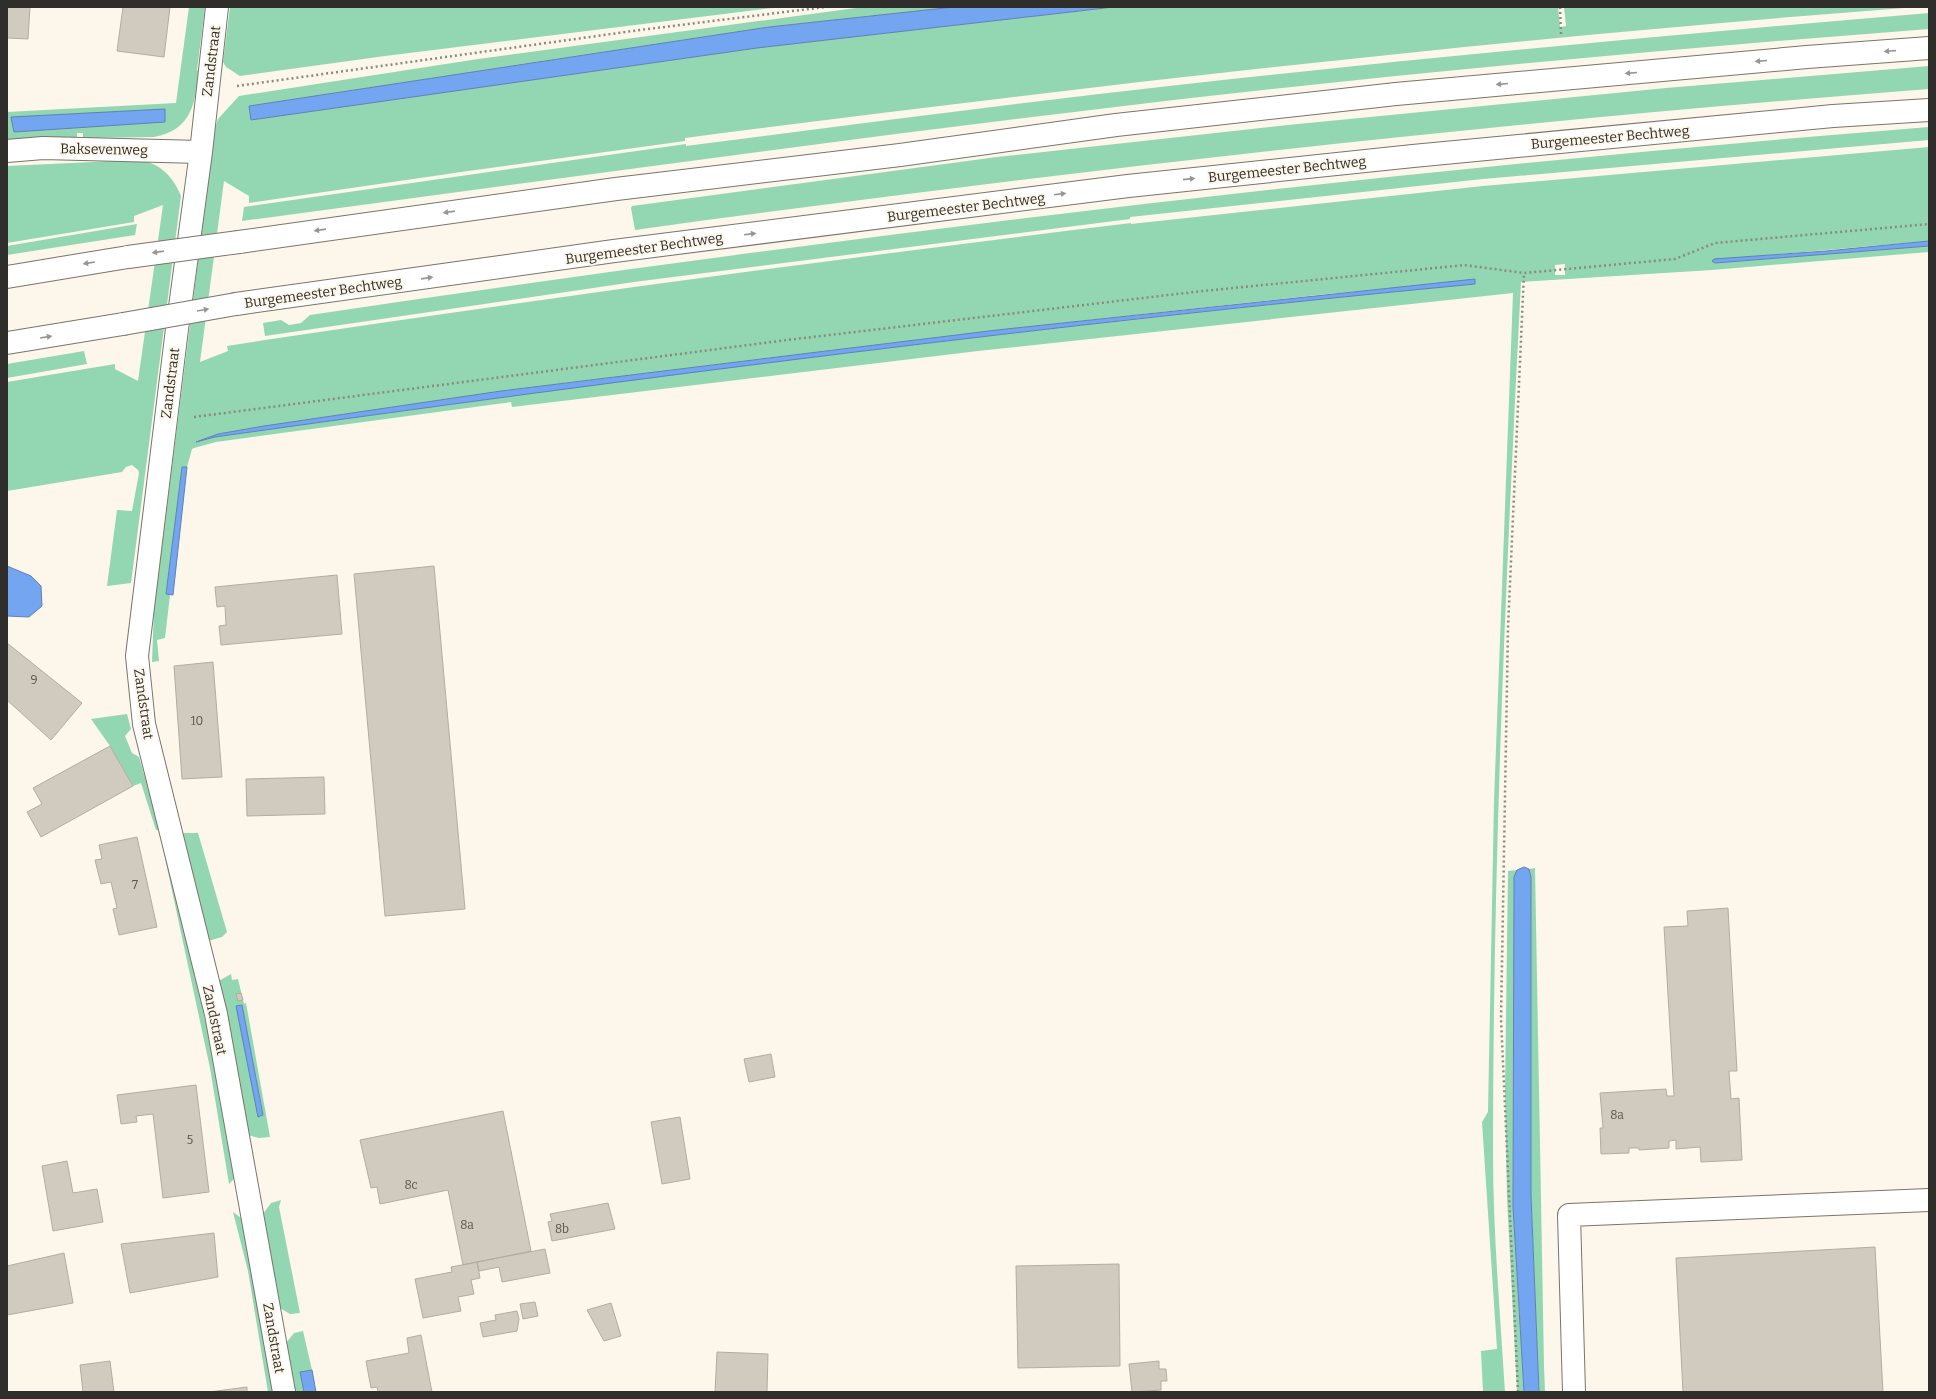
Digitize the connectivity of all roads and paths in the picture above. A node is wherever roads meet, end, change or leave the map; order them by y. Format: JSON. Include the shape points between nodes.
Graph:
{"nodes":[{"id":1,"x":217,"y":7,"type":"edge"},
{"id":2,"x":825,"y":7,"type":"edge"},
{"id":3,"x":1560,"y":7,"type":"edge"},
{"id":4,"x":1561,"y":35,"type":"dead end"},
{"id":5,"x":1929,"y":48,"type":"edge"},
{"id":6,"x":207,"y":90,"type":"junction"},
{"id":7,"x":1929,"y":110,"type":"edge"},
{"id":8,"x":7,"y":151,"type":"edge"},
{"id":9,"x":201,"y":152,"type":"junction"},
{"id":10,"x":1929,"y":224,"type":"edge"},
{"id":11,"x":1524,"y":273,"type":"junction"},
{"id":12,"x":7,"y":277,"type":"edge"},
{"id":13,"x":7,"y":343,"type":"edge"},
{"id":14,"x":166,"y":421,"type":"junction"},
{"id":15,"x":1929,"y":1200,"type":"edge"},
{"id":16,"x":284,"y":1392,"type":"edge"},
{"id":17,"x":1518,"y":1392,"type":"edge"},
{"id":18,"x":1574,"y":1392,"type":"edge"}],
"edges":[{"from":1,"to":6,"type":"main road","name":"Zandstraat"},
{"from":2,"to":6,"type":"path"},
{"from":3,"to":4,"type":"path"},
{"from":5,"to":12,"type":"main road","one_way":true,"bridge":true,"via":[[1396,94],[1124,124],[900,155],[608,190],[128,257]]},
{"from":6,"to":9,"type":"main road","name":"Zandstraat"},
{"from":13,"to":7,"type":"main road","name":"Burgemeester Bechtweg","one_way":true,"bridge":true,"via":[[236,304],[614,251],[1128,186],[1413,156],[1825,117]]},
{"from":8,"to":9,"type":"main road","name":"Baksevenweg","via":[[43,148]]},
{"from":9,"to":14,"type":"main road","name":"Zandstraat"},
{"from":10,"to":11,"type":"path","via":[[1715,243],[1675,259]]},
{"from":11,"to":14,"type":"path","via":[[1464,265],[1194,292],[795,339]]},
{"from":11,"to":17,"type":"path","via":[[1508,628],[1501,1019]]},
{"from":14,"to":16,"type":"main road","name":"Zandstraat","via":[[137,656],[144,724],[216,1014]]},
{"from":15,"to":18,"type":"main road","via":[[1569,1215]]}]}
